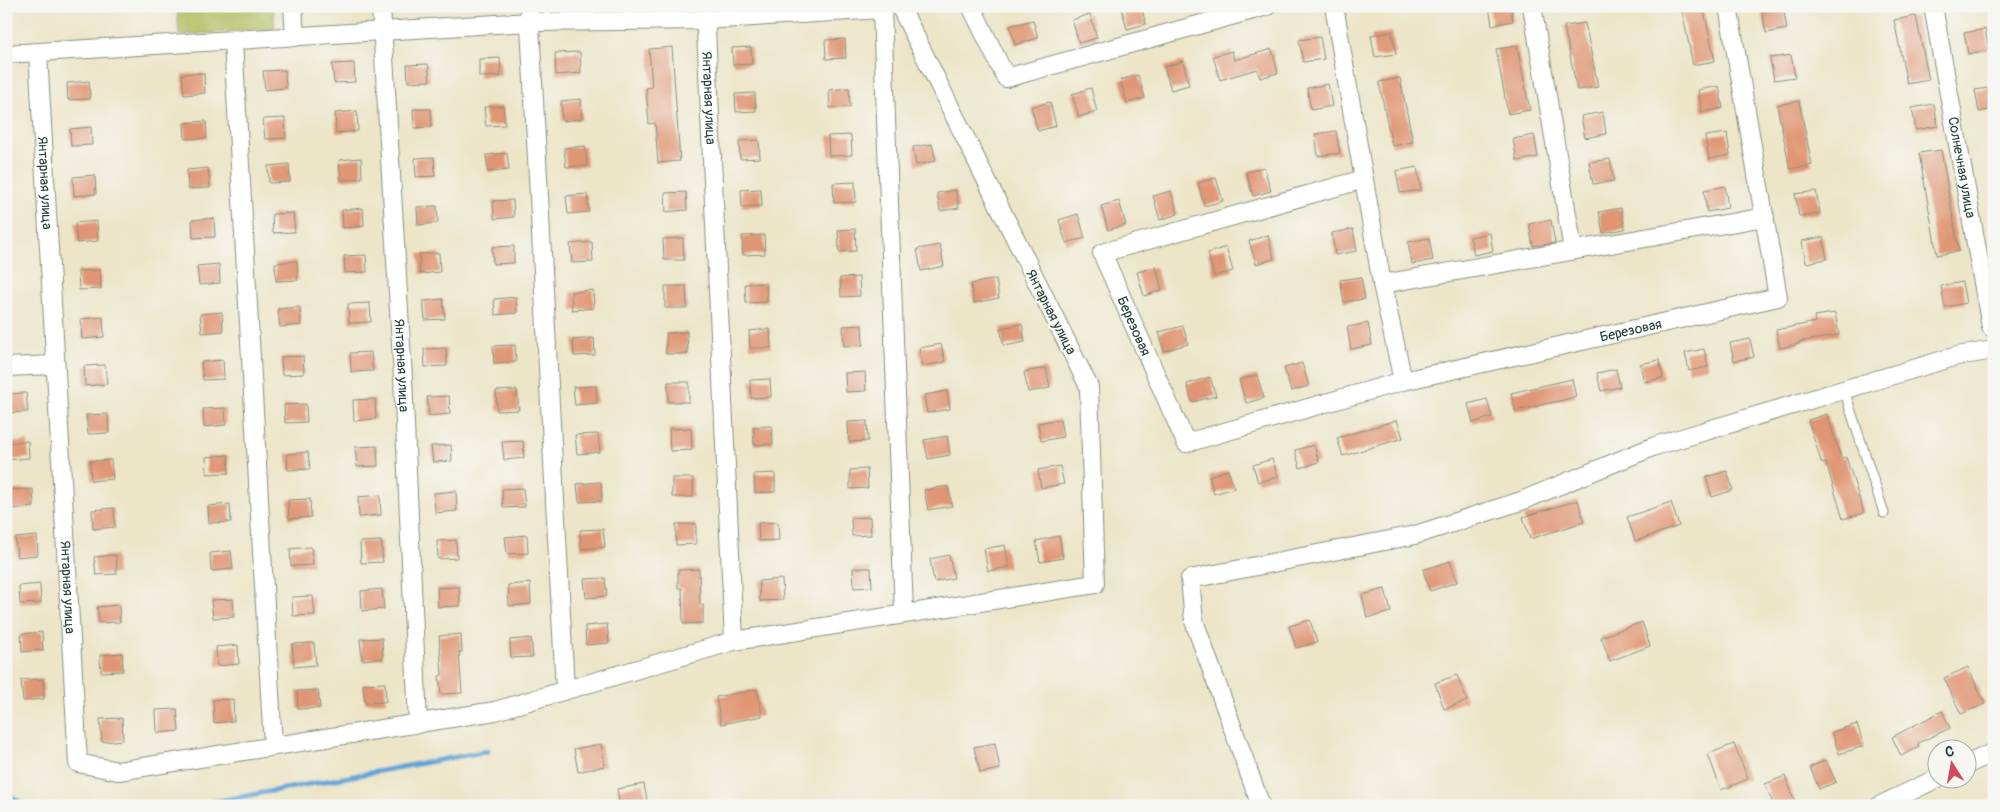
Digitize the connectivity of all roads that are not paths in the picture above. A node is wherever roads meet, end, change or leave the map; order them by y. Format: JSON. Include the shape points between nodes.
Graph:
{"nodes":[{"id":1,"x":294,"y":6,"type":"edge"},
{"id":2,"x":381,"y":6,"type":"edge"},
{"id":3,"x":900,"y":6,"type":"edge"},
{"id":4,"x":971,"y":6,"type":"edge"},
{"id":5,"x":1267,"y":6,"type":"edge"},
{"id":6,"x":1334,"y":6,"type":"edge"},
{"id":7,"x":1532,"y":6,"type":"edge"},
{"id":8,"x":1728,"y":6,"type":"edge"},
{"id":9,"x":1933,"y":6,"type":"edge"},
{"id":10,"x":885,"y":8,"type":"edge"},
{"id":11,"x":705,"y":13,"type":"edge"},
{"id":12,"x":530,"y":14,"type":"edge"},
{"id":13,"x":382,"y":31,"type":"junction"},
{"id":14,"x":295,"y":37,"type":"junction"},
{"id":15,"x":233,"y":41,"type":"junction"},
{"id":16,"x":38,"y":53,"type":"junction"},
{"id":17,"x":6,"y":54,"type":"edge"},
{"id":18,"x":1364,"y":179,"type":"junction"},
{"id":19,"x":1766,"y":217,"type":"junction"},
{"id":20,"x":1573,"y":250,"type":"junction"},
{"id":21,"x":1382,"y":284,"type":"junction"},
{"id":22,"x":1992,"y":327,"type":"edge"},
{"id":23,"x":1994,"y":350,"type":"edge"},
{"id":24,"x":55,"y":365,"type":"junction"},
{"id":25,"x":6,"y":367,"type":"edge"},
{"id":26,"x":1403,"y":381,"type":"junction"},
{"id":27,"x":1844,"y":390,"type":"junction"},
{"id":28,"x":1884,"y":513,"type":"dead end"},
{"id":29,"x":904,"y":614,"type":"junction"},
{"id":30,"x":734,"y":641,"type":"junction"},
{"id":31,"x":565,"y":690,"type":"junction"},
{"id":32,"x":418,"y":724,"type":"junction"},
{"id":33,"x":273,"y":746,"type":"junction"},
{"id":34,"x":1994,"y":752,"type":"edge"},
{"id":35,"x":1978,"y":759,"type":"edge"},
{"id":36,"x":1928,"y":783,"type":"edge"},
{"id":37,"x":1261,"y":806,"type":"edge"},
{"id":38,"x":1879,"y":806,"type":"edge"}],
"edges":[{"from":1,"to":14,"type":"street"},
{"from":2,"to":13,"type":"street","name":"Янтарная улица"},
{"from":3,"to":29,"type":"street","name":"Янтарная улица","via":[[1088,387],[1096,584]]},
{"from":4,"to":5,"type":"street","via":[[1006,78]]},
{"from":6,"to":18,"type":"street"},
{"from":7,"to":20,"type":"street"},
{"from":8,"to":19,"type":"street","name":"Березовая"},
{"from":9,"to":22,"type":"street","name":"Солнечная улица"},
{"from":10,"to":11,"type":"street"},
{"from":10,"to":29,"type":"street"},
{"from":11,"to":12,"type":"street"},
{"from":11,"to":30,"type":"street","name":"Янтарная улица"},
{"from":12,"to":13,"type":"street"},
{"from":12,"to":31,"type":"street"},
{"from":13,"to":14,"type":"street"},
{"from":13,"to":32,"type":"street","name":"Янтарная улица","via":[[404,378]]},
{"from":14,"to":15,"type":"street"},
{"from":15,"to":16,"type":"street"},
{"from":15,"to":33,"type":"street"},
{"from":16,"to":17,"type":"street"},
{"from":16,"to":24,"type":"street","name":"Янтарная улица"},
{"from":18,"to":21,"type":"street"},
{"from":18,"to":26,"type":"street","name":"Березовая","via":[[1102,252],[1186,443]]},
{"from":19,"to":20,"type":"street"},
{"from":19,"to":26,"type":"street","name":"Березовая","via":[[1778,297]]},
{"from":20,"to":21,"type":"street"},
{"from":21,"to":26,"type":"street"},
{"from":23,"to":27,"type":"street","via":[[1957,356]]},
{"from":24,"to":25,"type":"street"},
{"from":24,"to":33,"type":"street","name":"Янтарная улица","via":[[78,763],[118,771]]},
{"from":27,"to":28,"type":"lane"},
{"from":27,"to":37,"type":"street","via":[[1655,446],[1521,501],[1415,535],[1190,579],[1194,621]]},
{"from":29,"to":30,"type":"street"},
{"from":30,"to":31,"type":"street"},
{"from":31,"to":32,"type":"street","via":[[495,711]]},
{"from":32,"to":33,"type":"street"},
{"from":34,"to":35,"type":"street"},
{"from":36,"to":38,"type":"street"}]}
